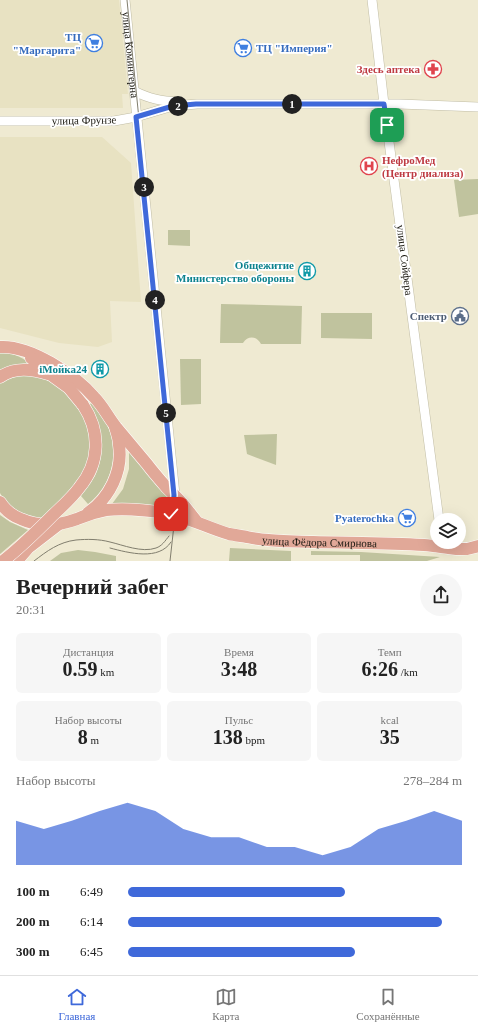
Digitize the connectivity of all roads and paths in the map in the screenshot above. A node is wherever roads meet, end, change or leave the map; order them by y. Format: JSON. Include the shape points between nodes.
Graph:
{"nodes":[{"id":1,"x":125,"y":0,"type":"edge"},
{"id":2,"x":372,"y":0,"type":"edge"},
{"id":3,"x":134,"y":91,"type":"junction"},
{"id":4,"x":196,"y":104,"type":"junction"},
{"id":5,"x":384,"y":104,"type":"junction"},
{"id":6,"x":478,"y":107,"type":"edge"},
{"id":7,"x":136,"y":117,"type":"junction"},
{"id":8,"x":0,"y":121,"type":"edge"},
{"id":9,"x":0,"y":347,"type":"edge"},
{"id":10,"x":21,"y":349,"type":"junction"},
{"id":11,"x":51,"y":375,"type":"junction"},
{"id":12,"x":0,"y":377,"type":"edge"},
{"id":13,"x":115,"y":426,"type":"junction"},
{"id":14,"x":174,"y":495,"type":"junction"},
{"id":15,"x":0,"y":502,"type":"edge"},
{"id":16,"x":438,"y":513,"type":"edge"},
{"id":17,"x":86,"y":515,"type":"junction"},
{"id":18,"x":173,"y":515,"type":"junction"},
{"id":19,"x":197,"y":522,"type":"junction"},
{"id":20,"x":60,"y":524,"type":"junction"},
{"id":21,"x":430,"y":545,"type":"edge"},
{"id":22,"x":478,"y":546,"type":"edge"},
{"id":23,"x":466,"y":549,"type":"edge"},
{"id":24,"x":4,"y":561,"type":"edge"},
{"id":25,"x":17,"y":561,"type":"edge"}],
"edges":[{"from":1,"to":3,"type":"street","name":"улица Коминтерна"},
{"from":2,"to":5,"type":"street","name":"улица Сойфера"},
{"from":3,"to":4,"type":"street","via":[[162,101]]},
{"from":3,"to":7,"type":"street","name":"улица Коминтерна"},
{"from":4,"to":5,"type":"street","name":"улица Фрунзе"},
{"from":4,"to":7,"type":"street","name":"улица Фрунзе","via":[[173,106]]},
{"from":5,"to":6,"type":"street","name":"улица Фрунзе"},
{"from":5,"to":16,"type":"street","name":"улица Сойфера"},
{"from":7,"to":8,"type":"street","name":"улица Фрунзе","via":[[114,121]]},
{"from":7,"to":14,"type":"street","name":"улица Коминтерна"},
{"from":9,"to":10,"type":"main road"},
{"from":10,"to":11,"type":"main road"},
{"from":10,"to":13,"type":"main road","via":[[48,362],[81,384],[99,403]]},
{"from":11,"to":12,"type":"main road","via":[[22,370]]},
{"from":11,"to":24,"type":"main road","bridge":true,"via":[[79,399],[92,421],[96,439],[95,453],[90,470],[79,489]]},
{"from":13,"to":14,"type":"main road"},
{"from":13,"to":17,"type":"main road","via":[[120,452],[118,469],[103,500]]},
{"from":14,"to":18,"type":"main road","name":"улица Коминтерна"},
{"from":14,"to":19,"type":"main road"},
{"from":15,"to":20,"type":"main road","via":[[7,511],[23,520],[48,525]]},
{"from":17,"to":18,"type":"main road","name":"улица Фёдора Смирнова","via":[[107,510],[142,510]]},
{"from":17,"to":20,"type":"main road"},
{"from":18,"to":19,"type":"main road","name":"улица Фёдора Смирнова"},
{"from":19,"to":21,"type":"main road","name":"улица Фёдора Смирнова","via":[[230,534],[258,539]]},
{"from":20,"to":25,"type":"main road","via":[[28,548]]},
{"from":22,"to":23,"type":"main road","name":"улица Фёдора Смирнова"}]}
